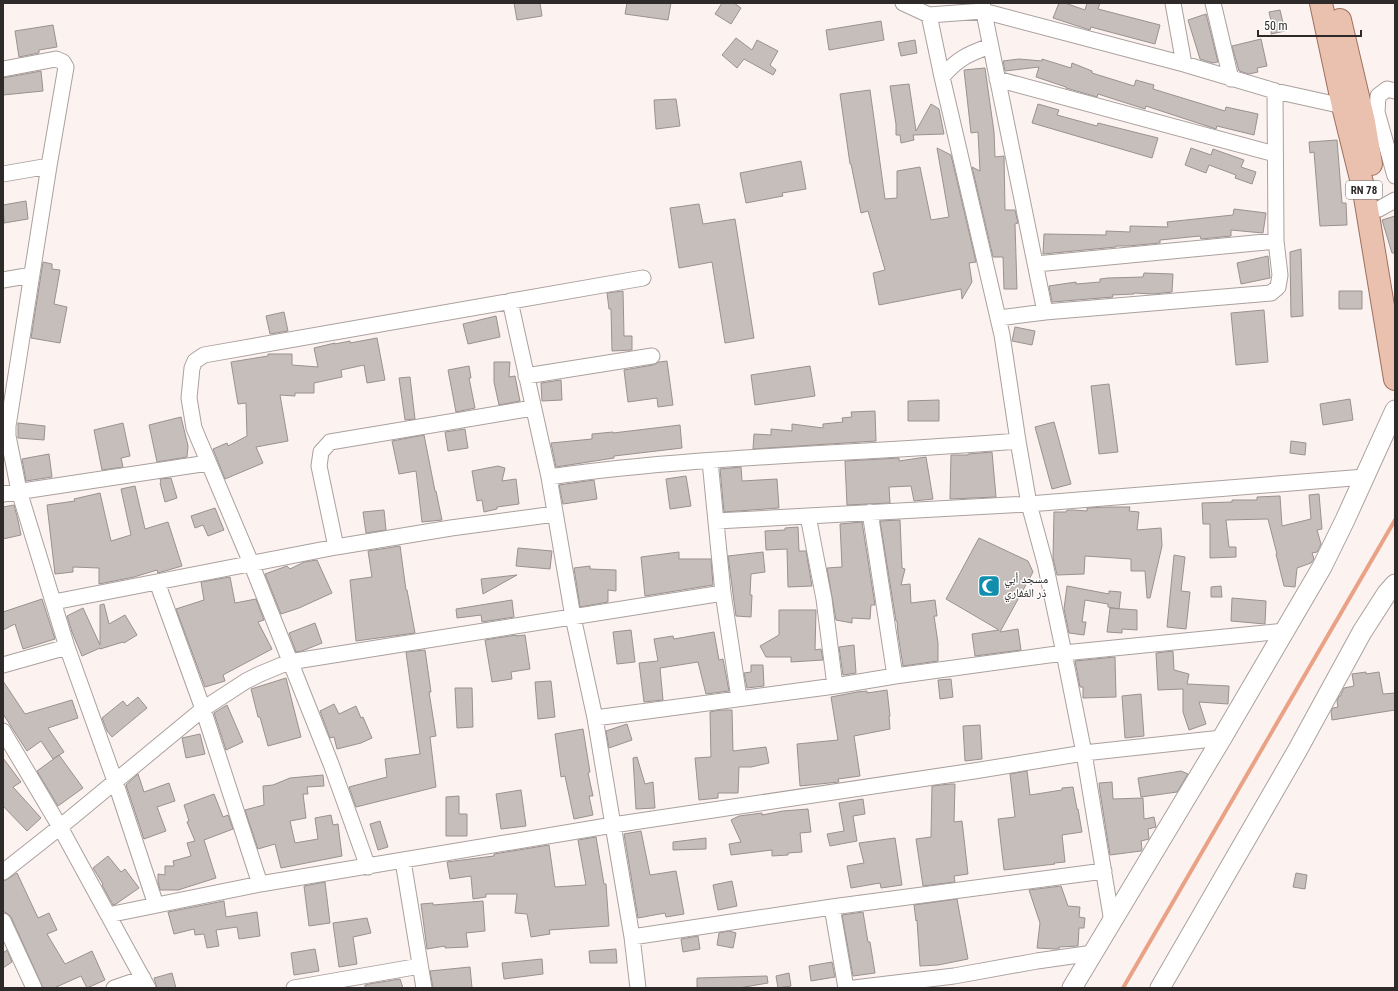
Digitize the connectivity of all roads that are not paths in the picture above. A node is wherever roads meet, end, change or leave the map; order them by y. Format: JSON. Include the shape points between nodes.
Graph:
{"nodes":[{"id":1,"x":903,"y":3,"type":"edge"},
{"id":2,"x":1173,"y":3,"type":"edge"},
{"id":3,"x":1213,"y":3,"type":"edge"},
{"id":4,"x":1321,"y":3,"type":"edge"},
{"id":5,"x":1336,"y":3,"type":"edge"},
{"id":6,"x":982,"y":7,"type":"edge"},
{"id":7,"x":936,"y":11,"type":"edge"},
{"id":8,"x":990,"y":46,"type":"junction"},
{"id":9,"x":1184,"y":64,"type":"junction"},
{"id":10,"x":3,"y":69,"type":"edge"},
{"id":11,"x":942,"y":77,"type":"junction"},
{"id":12,"x":997,"y":79,"type":"junction"},
{"id":13,"x":1231,"y":79,"type":"junction"},
{"id":14,"x":1275,"y":91,"type":"junction"},
{"id":15,"x":1395,"y":91,"type":"edge"},
{"id":16,"x":1343,"y":106,"type":"junction"},
{"id":17,"x":1275,"y":154,"type":"junction"},
{"id":18,"x":49,"y":166,"type":"junction"},
{"id":19,"x":3,"y":174,"type":"edge"},
{"id":20,"x":1395,"y":176,"type":"edge"},
{"id":21,"x":1387,"y":204,"type":"edge"},
{"id":22,"x":1276,"y":241,"type":"junction"},
{"id":23,"x":1036,"y":264,"type":"junction"},
{"id":24,"x":32,"y":275,"type":"junction"},
{"id":25,"x":643,"y":278,"type":"dead end"},
{"id":26,"x":3,"y":280,"type":"edge"},
{"id":27,"x":510,"y":301,"type":"junction"},
{"id":28,"x":1395,"y":304,"type":"edge"},
{"id":29,"x":1046,"y":312,"type":"junction"},
{"id":30,"x":999,"y":318,"type":"junction"},
{"id":31,"x":652,"y":356,"type":"dead end"},
{"id":32,"x":526,"y":376,"type":"junction"},
{"id":33,"x":1395,"y":379,"type":"edge"},
{"id":34,"x":9,"y":384,"type":"edge"},
{"id":35,"x":533,"y":408,"type":"junction"},
{"id":36,"x":1395,"y":410,"type":"edge"},
{"id":37,"x":1018,"y":441,"type":"junction"},
{"id":38,"x":710,"y":461,"type":"junction"},
{"id":39,"x":208,"y":463,"type":"junction"},
{"id":40,"x":549,"y":476,"type":"junction"},
{"id":41,"x":1365,"y":477,"type":"junction"},
{"id":42,"x":19,"y":491,"type":"junction"},
{"id":43,"x":3,"y":494,"type":"edge"},
{"id":44,"x":1029,"y":504,"type":"junction"},
{"id":45,"x":870,"y":512,"type":"junction"},
{"id":46,"x":555,"y":514,"type":"junction"},
{"id":47,"x":808,"y":516,"type":"junction"},
{"id":48,"x":716,"y":521,"type":"junction"},
{"id":49,"x":336,"y":547,"type":"junction"},
{"id":50,"x":251,"y":563,"type":"junction"},
{"id":51,"x":157,"y":582,"type":"junction"},
{"id":52,"x":1395,"y":584,"type":"edge"},
{"id":53,"x":723,"y":593,"type":"junction"},
{"id":54,"x":54,"y":602,"type":"junction"},
{"id":55,"x":573,"y":617,"type":"junction"},
{"id":56,"x":1285,"y":631,"type":"junction"},
{"id":57,"x":67,"y":647,"type":"junction"},
{"id":58,"x":1064,"y":653,"type":"junction"},
{"id":59,"x":289,"y":662,"type":"junction"},
{"id":60,"x":3,"y":665,"type":"edge"},
{"id":61,"x":895,"y":676,"type":"junction"},
{"id":62,"x":836,"y":686,"type":"junction"},
{"id":63,"x":739,"y":698,"type":"junction"},
{"id":64,"x":203,"y":709,"type":"junction"},
{"id":65,"x":594,"y":718,"type":"junction"},
{"id":66,"x":3,"y":731,"type":"edge"},
{"id":67,"x":1222,"y":738,"type":"junction"},
{"id":68,"x":1084,"y":753,"type":"junction"},
{"id":69,"x":116,"y":781,"type":"junction"},
{"id":70,"x":613,"y":825,"type":"junction"},
{"id":71,"x":60,"y":827,"type":"junction"},
{"id":72,"x":403,"y":861,"type":"junction"},
{"id":73,"x":368,"y":866,"type":"junction"},
{"id":74,"x":1104,"y":870,"type":"junction"},
{"id":75,"x":3,"y":872,"type":"edge"},
{"id":76,"x":260,"y":884,"type":"junction"},
{"id":77,"x":156,"y":905,"type":"junction"},
{"id":78,"x":832,"y":908,"type":"junction"},
{"id":79,"x":108,"y":915,"type":"junction"},
{"id":80,"x":3,"y":921,"type":"edge"},
{"id":81,"x":1112,"y":922,"type":"junction"},
{"id":82,"x":632,"y":937,"type":"junction"},
{"id":83,"x":1093,"y":953,"type":"junction"},
{"id":84,"x":420,"y":966,"type":"junction"},
{"id":85,"x":955,"y":982,"type":"edge"},
{"id":86,"x":145,"y":983,"type":"edge"},
{"id":87,"x":34,"y":988,"type":"edge"},
{"id":88,"x":114,"y":988,"type":"edge"},
{"id":89,"x":294,"y":988,"type":"edge"},
{"id":90,"x":424,"y":988,"type":"edge"},
{"id":91,"x":638,"y":988,"type":"edge"},
{"id":92,"x":846,"y":988,"type":"edge"},
{"id":93,"x":854,"y":988,"type":"edge"},
{"id":94,"x":1072,"y":988,"type":"edge"},
{"id":95,"x":1160,"y":988,"type":"edge"}],
"edges":[{"from":1,"to":7,"type":"street"},
{"from":2,"to":9,"type":"street"},
{"from":3,"to":13,"type":"street"},
{"from":4,"to":16,"type":"main road","number":"RN 78"},
{"from":5,"to":21,"type":"main road","number":"RN 78","via":[[1364,122]]},
{"from":6,"to":7,"type":"street"},
{"from":6,"to":8,"type":"street"},
{"from":6,"to":9,"type":"street"},
{"from":7,"to":11,"type":"street"},
{"from":8,"to":11,"type":"street","via":[[973,52],[953,64]]},
{"from":8,"to":12,"type":"street"},
{"from":9,"to":13,"type":"street"},
{"from":10,"to":18,"type":"street","via":[[56,59],[63,62],[66,67]]},
{"from":11,"to":30,"type":"street"},
{"from":12,"to":17,"type":"street"},
{"from":12,"to":23,"type":"street"},
{"from":13,"to":14,"type":"street"},
{"from":14,"to":16,"type":"street"},
{"from":14,"to":17,"type":"street"},
{"from":15,"to":20,"type":"street","via":[[1387,89],[1378,96],[1377,112]]},
{"from":16,"to":33,"type":"main road","number":"RN 78","via":[[1364,191]]},
{"from":17,"to":22,"type":"street"},
{"from":18,"to":19,"type":"street"},
{"from":18,"to":24,"type":"street"},
{"from":21,"to":28,"type":"main road","number":"RN 78"},
{"from":22,"to":23,"type":"street"},
{"from":22,"to":29,"type":"street","via":[[1280,275],[1278,287],[1271,293]]},
{"from":23,"to":29,"type":"street"},
{"from":24,"to":26,"type":"street"},
{"from":24,"to":34,"type":"street"},
{"from":25,"to":27,"type":"street"},
{"from":27,"to":32,"type":"street"},
{"from":27,"to":39,"type":"street","via":[[204,355],[195,361],[192,368],[190,398],[194,428]]},
{"from":29,"to":30,"type":"street"},
{"from":30,"to":37,"type":"street"},
{"from":31,"to":32,"type":"street"},
{"from":32,"to":35,"type":"street"},
{"from":34,"to":42,"type":"street","via":[[8,436]]},
{"from":35,"to":40,"type":"street"},
{"from":35,"to":49,"type":"street","via":[[330,442],[321,452],[319,466]]},
{"from":36,"to":41,"type":"street"},
{"from":37,"to":38,"type":"street"},
{"from":37,"to":44,"type":"street"},
{"from":38,"to":40,"type":"street"},
{"from":38,"to":48,"type":"street"},
{"from":39,"to":42,"type":"street"},
{"from":39,"to":50,"type":"street"},
{"from":40,"to":46,"type":"street"},
{"from":41,"to":44,"type":"street"},
{"from":41,"to":56,"type":"street","via":[[1322,567]]},
{"from":42,"to":43,"type":"street"},
{"from":42,"to":54,"type":"street"},
{"from":44,"to":45,"type":"street"},
{"from":44,"to":58,"type":"street"},
{"from":45,"to":47,"type":"street"},
{"from":45,"to":61,"type":"street"},
{"from":46,"to":49,"type":"street"},
{"from":46,"to":55,"type":"street"},
{"from":47,"to":48,"type":"street"},
{"from":47,"to":62,"type":"street","via":[[824,599]]},
{"from":48,"to":53,"type":"street"},
{"from":49,"to":50,"type":"street"},
{"from":50,"to":51,"type":"street"},
{"from":50,"to":59,"type":"street"},
{"from":51,"to":54,"type":"street"},
{"from":51,"to":64,"type":"street"},
{"from":52,"to":95,"type":"street","via":[[1362,632],[1293,758]]},
{"from":53,"to":55,"type":"street"},
{"from":53,"to":63,"type":"street"},
{"from":54,"to":57,"type":"street"},
{"from":55,"to":59,"type":"street"},
{"from":55,"to":65,"type":"street"},
{"from":56,"to":58,"type":"street"},
{"from":56,"to":67,"type":"street"},
{"from":57,"to":60,"type":"street"},
{"from":57,"to":69,"type":"street"},
{"from":58,"to":61,"type":"street"},
{"from":58,"to":68,"type":"street"},
{"from":59,"to":64,"type":"street","via":[[260,674]]},
{"from":59,"to":73,"type":"street","via":[[331,764]]},
{"from":61,"to":62,"type":"street"},
{"from":62,"to":63,"type":"street"},
{"from":63,"to":65,"type":"street"},
{"from":64,"to":69,"type":"street"},
{"from":64,"to":76,"type":"street"},
{"from":65,"to":70,"type":"street"},
{"from":66,"to":71,"type":"street"},
{"from":67,"to":68,"type":"street"},
{"from":67,"to":81,"type":"street"},
{"from":68,"to":70,"type":"street"},
{"from":68,"to":74,"type":"street"},
{"from":69,"to":71,"type":"street"},
{"from":69,"to":77,"type":"street"},
{"from":70,"to":72,"type":"street"},
{"from":70,"to":82,"type":"street"},
{"from":71,"to":75,"type":"street"},
{"from":71,"to":79,"type":"street"},
{"from":72,"to":73,"type":"street"},
{"from":72,"to":84,"type":"street"},
{"from":73,"to":76,"type":"street"},
{"from":74,"to":78,"type":"street"},
{"from":74,"to":81,"type":"street"},
{"from":76,"to":77,"type":"street"},
{"from":77,"to":79,"type":"street"},
{"from":78,"to":82,"type":"street"},
{"from":78,"to":92,"type":"street"},
{"from":79,"to":86,"type":"street"},
{"from":80,"to":87,"type":"street"},
{"from":81,"to":83,"type":"street"},
{"from":82,"to":91,"type":"street"},
{"from":83,"to":85,"type":"street","via":[[1037,961]]},
{"from":83,"to":94,"type":"street"},
{"from":84,"to":89,"type":"street"},
{"from":84,"to":90,"type":"street"},
{"from":85,"to":93,"type":"street"},
{"from":86,"to":88,"type":"street"}]}
